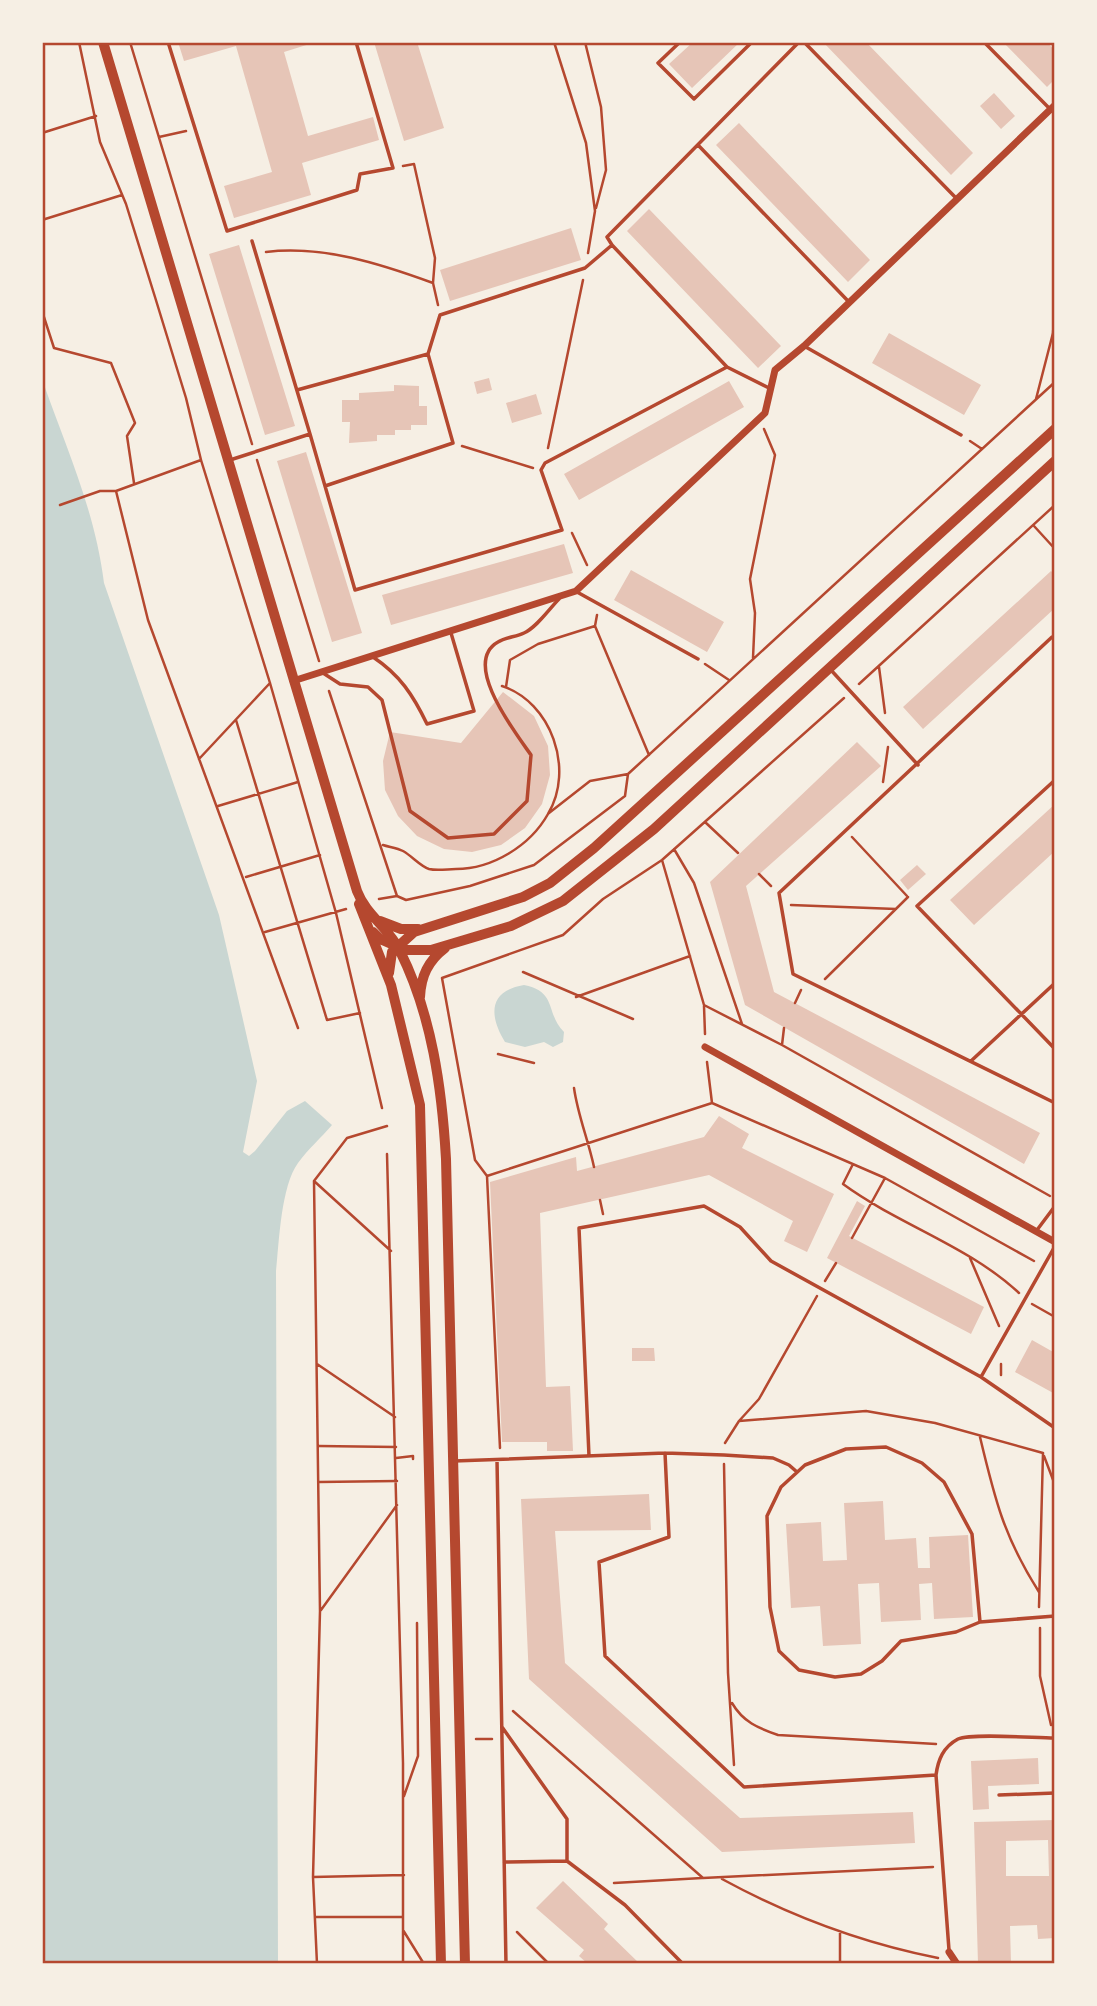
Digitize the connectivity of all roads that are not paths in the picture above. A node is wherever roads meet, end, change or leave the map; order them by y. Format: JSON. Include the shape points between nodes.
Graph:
{"nodes":[{"id":1,"x":103,"y":42,"type":"edge"},
{"id":2,"x":168,"y":42,"type":"edge"},
{"id":3,"x":356,"y":42,"type":"edge"},
{"id":4,"x":680,"y":42,"type":"edge"},
{"id":5,"x":752,"y":42,"type":"edge"},
{"id":6,"x":799,"y":42,"type":"edge"},
{"id":7,"x":804,"y":42,"type":"edge"},
{"id":8,"x":984,"y":42,"type":"edge"},
{"id":9,"x":1053,"y":108,"type":"edge"},
{"id":10,"x":698,"y":145,"type":"junction"},
{"id":11,"x":958,"y":200,"type":"junction"},
{"id":12,"x":252,"y":241,"type":"dead end"},
{"id":13,"x":612,"y":245,"type":"junction"},
{"id":14,"x":849,"y":302,"type":"junction"},
{"id":15,"x":804,"y":346,"type":"junction"},
{"id":16,"x":428,"y":355,"type":"junction"},
{"id":17,"x":727,"y":367,"type":"junction"},
{"id":18,"x":771,"y":389,"type":"junction"},
{"id":19,"x":297,"y":390,"type":"junction"},
{"id":20,"x":1055,"y":429,"type":"edge"},
{"id":21,"x":310,"y":433,"type":"junction"},
{"id":22,"x":961,"y":435,"type":"road end"},
{"id":23,"x":230,"y":460,"type":"junction"},
{"id":24,"x":1055,"y":461,"type":"edge"},
{"id":25,"x":325,"y":486,"type":"junction"},
{"id":26,"x":576,"y":591,"type":"junction"},
{"id":27,"x":559,"y":599,"type":"junction"},
{"id":28,"x":451,"y":632,"type":"junction"},
{"id":29,"x":1052,"y":638,"type":"dead end"},
{"id":30,"x":373,"y":657,"type":"junction"},
{"id":31,"x":698,"y":659,"type":"road end"},
{"id":32,"x":830,"y":669,"type":"junction"},
{"id":33,"x":323,"y":673,"type":"junction"},
{"id":34,"x":293,"y":681,"type":"junction"},
{"id":35,"x":918,"y":765,"type":"junction"},
{"id":36,"x":1055,"y":780,"type":"edge"},
{"id":37,"x":368,"y":917,"type":"junction"},
{"id":38,"x":424,"y":928,"type":"junction"},
{"id":39,"x":456,"y":942,"type":"junction"},
{"id":40,"x":397,"y":947,"type":"junction"},
{"id":41,"x":1055,"y":983,"type":"edge"},
{"id":42,"x":391,"y":985,"type":"junction"},
{"id":43,"x":420,"y":1005,"type":"junction"},
{"id":44,"x":1023,"y":1013,"type":"junction"},
{"id":45,"x":705,"y":1047,"type":"dead end"},
{"id":46,"x":1055,"y":1049,"type":"edge"},
{"id":47,"x":971,"y":1061,"type":"junction"},
{"id":48,"x":1055,"y":1103,"type":"edge"},
{"id":49,"x":1055,"y":1206,"type":"edge"},
{"id":50,"x":1036,"y":1232,"type":"junction"},
{"id":51,"x":1055,"y":1244,"type":"edge"},
{"id":52,"x":981,"y":1377,"type":"junction"},
{"id":53,"x":1055,"y":1428,"type":"edge"},
{"id":54,"x":666,"y":1453,"type":"junction"},
{"id":55,"x":589,"y":1456,"type":"junction"},
{"id":56,"x":497,"y":1460,"type":"junction"},
{"id":57,"x":453,"y":1461,"type":"junction"},
{"id":58,"x":431,"y":1463,"type":"junction"},
{"id":59,"x":797,"y":1472,"type":"junction"},
{"id":60,"x":1055,"y":1616,"type":"edge"},
{"id":61,"x":980,"y":1622,"type":"junction"},
{"id":62,"x":500,"y":1726,"type":"junction"},
{"id":63,"x":1054,"y":1736,"type":"edge"},
{"id":64,"x":936,"y":1775,"type":"junction"},
{"id":65,"x":1055,"y":1791,"type":"edge"},
{"id":66,"x":999,"y":1795,"type":"dead end"},
{"id":67,"x":567,"y":1861,"type":"junction"},
{"id":68,"x":504,"y":1862,"type":"junction"},
{"id":69,"x":949,"y":1952,"type":"joint"},
{"id":70,"x":957,"y":1963,"type":"edge"},
{"id":71,"x":441,"y":1964,"type":"edge"},
{"id":72,"x":465,"y":1964,"type":"edge"},
{"id":73,"x":506,"y":1964,"type":"edge"},
{"id":74,"x":683,"y":1964,"type":"edge"}],
"edges":[{"from":1,"to":23,"type":"main road"},
{"from":2,"to":3,"type":"lane","via":[[227,231],[357,190],[360,174],[393,168]]},
{"from":4,"to":5,"type":"lane","via":[[658,63],[694,99]]},
{"from":6,"to":10,"type":"lane"},
{"from":7,"to":11,"type":"lane"},
{"from":8,"to":9,"type":"lane"},
{"from":9,"to":11,"type":"street"},
{"from":10,"to":13,"type":"lane","via":[[607,237]]},
{"from":10,"to":14,"type":"lane"},
{"from":11,"to":14,"type":"street"},
{"from":12,"to":19,"type":"lane"},
{"from":13,"to":16,"type":"lane","via":[[585,268],[440,315]]},
{"from":13,"to":17,"type":"lane"},
{"from":14,"to":15,"type":"street"},
{"from":15,"to":18,"type":"street","via":[[775,370]]},
{"from":15,"to":22,"type":"lane"},
{"from":16,"to":19,"type":"lane"},
{"from":16,"to":25,"type":"lane","via":[[453,443]]},
{"from":17,"to":18,"type":"lane"},
{"from":17,"to":25,"type":"lane","via":[[545,463],[541,470],[562,530],[355,590]]},
{"from":18,"to":26,"type":"street","via":[[765,414]]},
{"from":19,"to":21,"type":"lane"},
{"from":20,"to":38,"type":"main road","via":[[639,810],[563,873],[523,897]]},
{"from":21,"to":23,"type":"lane"},
{"from":21,"to":25,"type":"lane"},
{"from":23,"to":34,"type":"main road"},
{"from":24,"to":32,"type":"main road"},
{"from":26,"to":27,"type":"street"},
{"from":26,"to":31,"type":"lane"},
{"from":27,"to":28,"type":"street"},
{"from":27,"to":33,"type":"lane","via":[[527,632],[498,642],[484,661],[504,717],[531,755],[527,801],[494,834],[448,838],[410,811],[382,700],[368,687],[341,684]]},
{"from":28,"to":30,"type":"street"},
{"from":28,"to":30,"type":"lane","via":[[474,711],[427,724],[412,694]]},
{"from":29,"to":35,"type":"lane"},
{"from":30,"to":33,"type":"street"},
{"from":32,"to":35,"type":"lane"},
{"from":32,"to":39,"type":"main road","via":[[654,829],[580,889],[532,919]]},
{"from":33,"to":34,"type":"street"},
{"from":34,"to":37,"type":"main road"},
{"from":35,"to":47,"type":"lane","via":[[779,893],[793,974]]},
{"from":36,"to":44,"type":"lane","via":[[917,906]]},
{"from":37,"to":38,"type":"main road","via":[[401,929]]},
{"from":37,"to":40,"type":"main road"},
{"from":37,"to":42,"type":"main road"},
{"from":38,"to":40,"type":"main road","via":[[405,937]]},
{"from":39,"to":40,"type":"main road","via":[[431,950]]},
{"from":39,"to":43,"type":"main road","via":[[442,950],[424,973]]},
{"from":40,"to":42,"type":"main road","via":[[390,962]]},
{"from":40,"to":43,"type":"main road"},
{"from":41,"to":44,"type":"lane"},
{"from":42,"to":58,"type":"main road","via":[[420,1105]]},
{"from":43,"to":57,"type":"main road","via":[[443,1102]]},
{"from":44,"to":46,"type":"lane"},
{"from":44,"to":47,"type":"lane"},
{"from":45,"to":50,"type":"street"},
{"from":47,"to":48,"type":"lane"},
{"from":49,"to":50,"type":"lane"},
{"from":50,"to":51,"type":"street"},
{"from":51,"to":52,"type":"lane"},
{"from":52,"to":53,"type":"lane"},
{"from":52,"to":55,"type":"lane","via":[[771,1261],[740,1227],[704,1206],[579,1228]]},
{"from":54,"to":55,"type":"lane"},
{"from":54,"to":59,"type":"lane","via":[[773,1458]]},
{"from":54,"to":64,"type":"lane","via":[[668,1537],[599,1562],[605,1656],[744,1787]]},
{"from":55,"to":56,"type":"lane"},
{"from":56,"to":57,"type":"lane"},
{"from":56,"to":62,"type":"lane"},
{"from":57,"to":58,"type":"main road"},
{"from":57,"to":72,"type":"main road"},
{"from":58,"to":71,"type":"main road"},
{"from":59,"to":61,"type":"lane","via":[[846,1449],[886,1447],[922,1463],[944,1482],[972,1534]]},
{"from":59,"to":61,"type":"lane","via":[[780,1487],[767,1516],[767,1556],[779,1651],[799,1670],[835,1676],[861,1674],[901,1641],[969,1629]]},
{"from":60,"to":61,"type":"lane"},
{"from":62,"to":67,"type":"lane","via":[[567,1819]]},
{"from":62,"to":68,"type":"lane"},
{"from":63,"to":64,"type":"lane","via":[[961,1738],[946,1747]]},
{"from":63,"to":65,"type":"lane"},
{"from":64,"to":69,"type":"lane"},
{"from":65,"to":66,"type":"lane"},
{"from":67,"to":68,"type":"lane"},
{"from":67,"to":74,"type":"lane","via":[[625,1905]]},
{"from":68,"to":73,"type":"lane"},
{"from":69,"to":70,"type":"street"}]}
